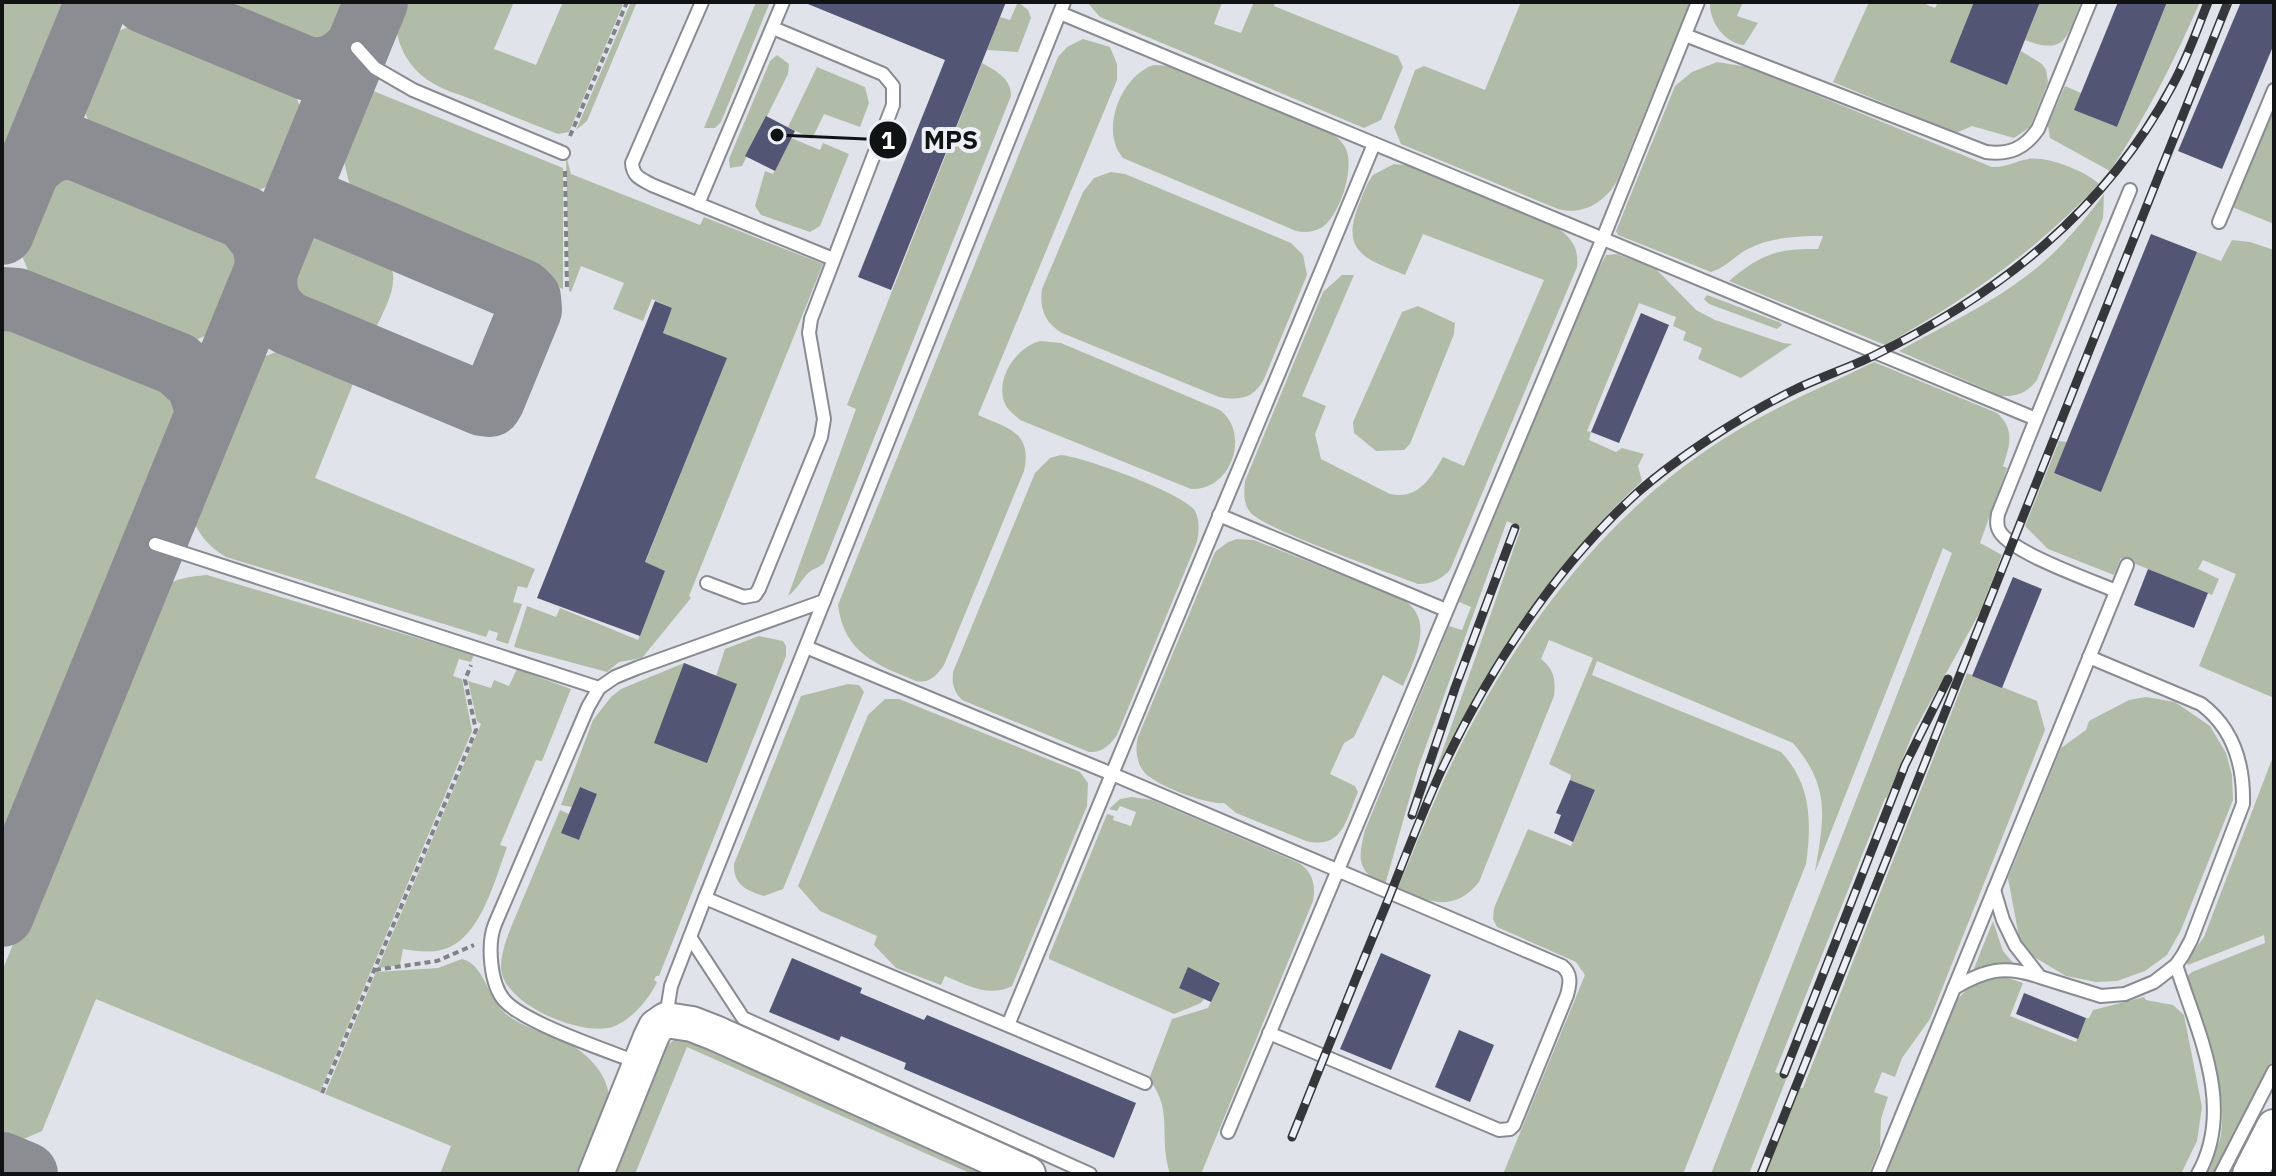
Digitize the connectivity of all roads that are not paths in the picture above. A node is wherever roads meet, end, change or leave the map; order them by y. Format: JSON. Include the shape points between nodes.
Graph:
{"nodes":[{"id":1,"x":702,"y":2,"type":"edge"},
{"id":2,"x":783,"y":2,"type":"edge"},
{"id":3,"x":1698,"y":2,"type":"edge"},
{"id":4,"x":2090,"y":2,"type":"edge"},
{"id":5,"x":1062,"y":7,"type":"edge"},
{"id":6,"x":773,"y":28,"type":"junction"},
{"id":7,"x":1685,"y":35,"type":"junction"},
{"id":8,"x":357,"y":48,"type":"dead end"},
{"id":9,"x":2274,"y":90,"type":"edge"},
{"id":10,"x":1374,"y":144,"type":"junction"},
{"id":11,"x":563,"y":153,"type":"road end"},
{"id":12,"x":2130,"y":190,"type":"dead end"},
{"id":13,"x":698,"y":204,"type":"junction"},
{"id":14,"x":2219,"y":222,"type":"dead end"},
{"id":15,"x":1603,"y":238,"type":"junction"},
{"id":16,"x":833,"y":259,"type":"junction"},
{"id":17,"x":2036,"y":419,"type":"junction"},
{"id":18,"x":1219,"y":515,"type":"junction"},
{"id":19,"x":155,"y":544,"type":"dead end"},
{"id":20,"x":2127,"y":565,"type":"dead end"},
{"id":21,"x":707,"y":583,"type":"dead end"},
{"id":22,"x":2116,"y":591,"type":"junction"},
{"id":23,"x":824,"y":601,"type":"junction"},
{"id":24,"x":1446,"y":610,"type":"junction"},
{"id":25,"x":806,"y":647,"type":"junction"},
{"id":26,"x":2089,"y":657,"type":"junction"},
{"id":27,"x":599,"y":688,"type":"junction"},
{"id":28,"x":1112,"y":774,"type":"junction"},
{"id":29,"x":1337,"y":869,"type":"junction"},
{"id":30,"x":1994,"y":890,"type":"junction"},
{"id":31,"x":705,"y":898,"type":"junction"},
{"id":32,"x":690,"y":937,"type":"junction"},
{"id":33,"x":2176,"y":965,"type":"junction"},
{"id":34,"x":2040,"y":977,"type":"junction"},
{"id":35,"x":1954,"y":988,"type":"junction"},
{"id":36,"x":666,"y":1020,"type":"junction"},
{"id":37,"x":1008,"y":1025,"type":"junction"},
{"id":38,"x":1269,"y":1033,"type":"junction"},
{"id":39,"x":639,"y":1064,"type":"junction"},
{"id":40,"x":2274,"y":1071,"type":"edge"},
{"id":41,"x":1145,"y":1083,"type":"dead end"},
{"id":42,"x":2274,"y":1127,"type":"edge"},
{"id":43,"x":1228,"y":1132,"type":"dead end"},
{"id":44,"x":596,"y":1174,"type":"edge"},
{"id":45,"x":1028,"y":1174,"type":"edge"},
{"id":46,"x":1090,"y":1174,"type":"edge"},
{"id":47,"x":1878,"y":1174,"type":"edge"},
{"id":48,"x":2198,"y":1174,"type":"edge"},
{"id":49,"x":2221,"y":1174,"type":"edge"},
{"id":50,"x":2250,"y":1174,"type":"edge"}],
"edges":[{"from":1,"to":13,"type":"lane","via":[[632,163],[639,178]]},
{"from":2,"to":6,"type":"lane"},
{"from":3,"to":7,"type":"lane"},
{"from":4,"to":7,"type":"lane","via":[[2038,129],[2030,142],[1999,154]]},
{"from":5,"to":10,"type":"lane"},
{"from":5,"to":23,"type":"lane"},
{"from":6,"to":13,"type":"lane"},
{"from":6,"to":16,"type":"lane","via":[[883,74],[893,86],[893,105]]},
{"from":7,"to":15,"type":"lane"},
{"from":8,"to":11,"type":"lane","via":[[375,68],[413,90]]},
{"from":9,"to":14,"type":"lane"},
{"from":10,"to":15,"type":"lane"},
{"from":10,"to":18,"type":"lane"},
{"from":12,"to":17,"type":"lane"},
{"from":13,"to":16,"type":"lane"},
{"from":15,"to":17,"type":"lane"},
{"from":15,"to":24,"type":"lane"},
{"from":16,"to":21,"type":"lane","via":[[810,326],[824,419],[821,437],[755,595],[744,597]]},
{"from":17,"to":22,"type":"lane","via":[[1998,514],[1998,530],[2031,554]]},
{"from":18,"to":24,"type":"lane"},
{"from":18,"to":28,"type":"lane"},
{"from":19,"to":27,"type":"lane"},
{"from":20,"to":22,"type":"lane"},
{"from":22,"to":26,"type":"lane"},
{"from":23,"to":25,"type":"lane"},
{"from":23,"to":27,"type":"lane","via":[[637,668]]},
{"from":24,"to":29,"type":"lane"},
{"from":25,"to":28,"type":"lane"},
{"from":25,"to":31,"type":"lane"},
{"from":26,"to":30,"type":"lane"},
{"from":26,"to":33,"type":"lane","via":[[2201,704],[2216,715],[2236,748],[2243,804],[2191,940]]},
{"from":27,"to":39,"type":"lane","via":[[490,937],[493,975],[503,1000],[536,1021]]},
{"from":28,"to":29,"type":"lane"},
{"from":28,"to":37,"type":"lane"},
{"from":29,"to":38,"type":"lane"},
{"from":29,"to":38,"type":"lane","via":[[1568,970],[1567,995],[1514,1125],[1499,1130]]},
{"from":30,"to":34,"type":"lane","via":[[2015,945]]},
{"from":30,"to":35,"type":"lane"},
{"from":31,"to":32,"type":"lane"},
{"from":31,"to":37,"type":"lane"},
{"from":32,"to":36,"type":"lane","via":[[671,986]]},
{"from":32,"to":46,"type":"lane","via":[[743,1018]]},
{"from":33,"to":34,"type":"lane","via":[[2125,994],[2101,996]]},
{"from":33,"to":48,"type":"lane","via":[[2214,1085],[2211,1138]]},
{"from":34,"to":35,"type":"lane","via":[[2016,969],[1995,970]]},
{"from":35,"to":47,"type":"lane"},
{"from":36,"to":39,"type":"street","via":[[656,1027]]},
{"from":36,"to":45,"type":"street","via":[[715,1033]]},
{"from":37,"to":41,"type":"lane"},
{"from":38,"to":43,"type":"lane"},
{"from":39,"to":44,"type":"street"},
{"from":40,"to":49,"type":"lane"},
{"from":42,"to":50,"type":"street"}]}
